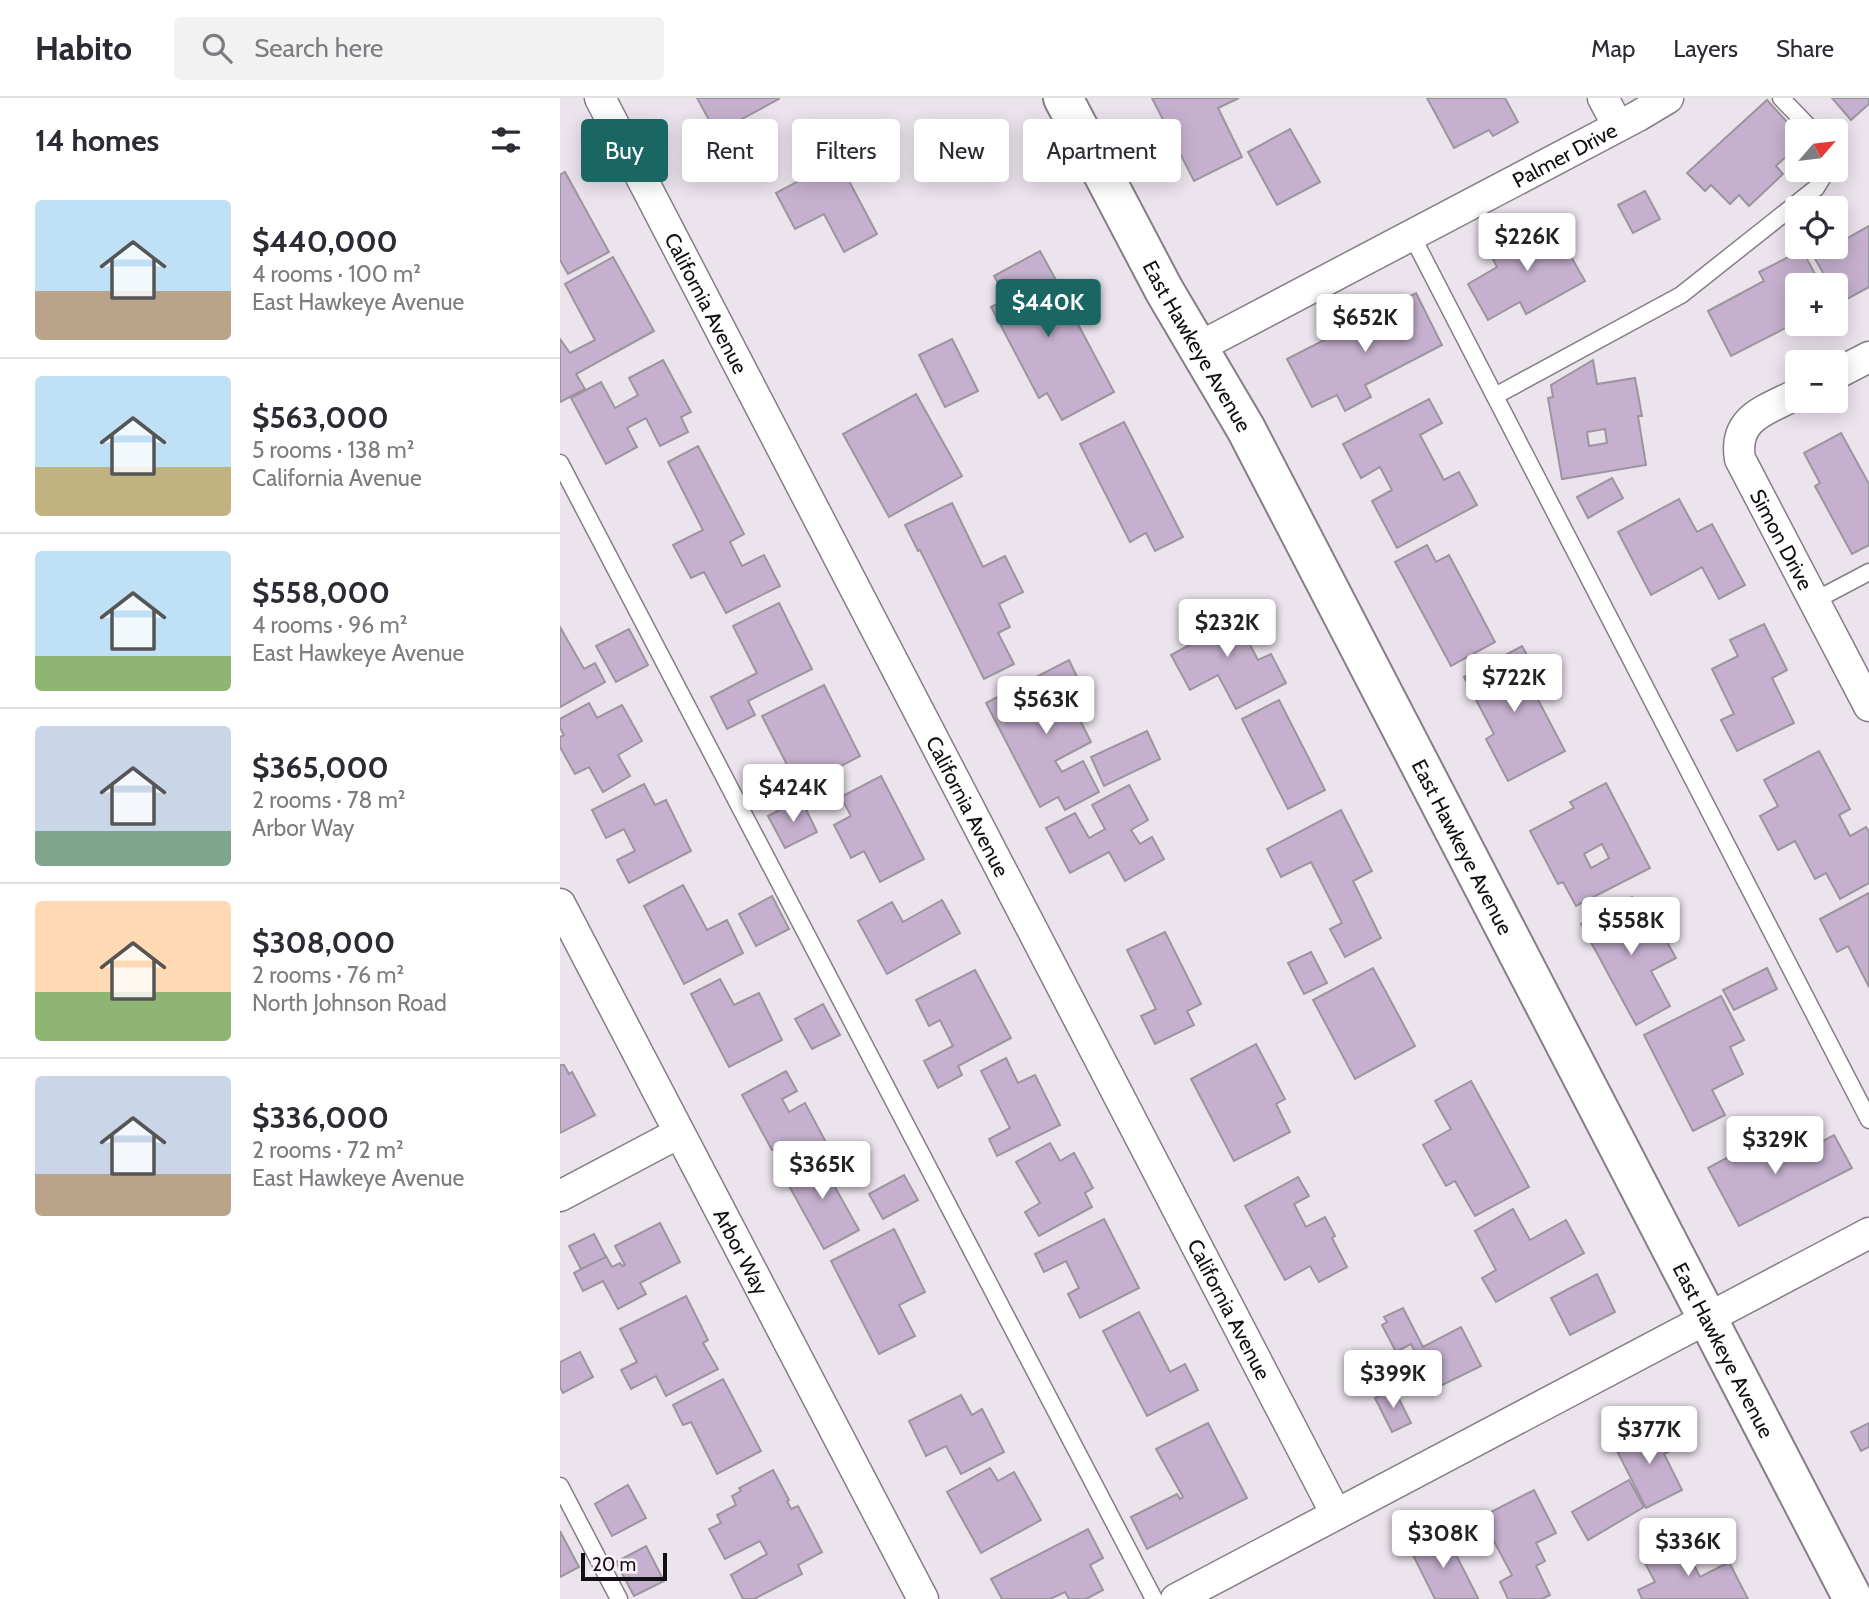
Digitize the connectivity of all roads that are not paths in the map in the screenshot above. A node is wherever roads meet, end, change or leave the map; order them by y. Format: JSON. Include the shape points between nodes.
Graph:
{"nodes":[{"id":1,"x":600,"y":98,"type":"edge"},
{"id":2,"x":1063,"y":98,"type":"edge"},
{"id":3,"x":1603,"y":98,"type":"edge"},
{"id":4,"x":1668,"y":98,"type":"edge"},
{"id":5,"x":1781,"y":98,"type":"edge"},
{"id":6,"x":1801,"y":119,"type":"edge"},
{"id":7,"x":1618,"y":126,"type":"junction"},
{"id":8,"x":1820,"y":182,"type":"edge"},
{"id":9,"x":1411,"y":234,"type":"junction"},
{"id":10,"x":1199,"y":347,"type":"junction"},
{"id":11,"x":1869,"y":356,"type":"edge"},
{"id":12,"x":1848,"y":367,"type":"edge"},
{"id":13,"x":1495,"y":396,"type":"junction"},
{"id":14,"x":1785,"y":400,"type":"edge"},
{"id":15,"x":560,"y":463,"type":"edge"},
{"id":16,"x":1869,"y":572,"type":"edge"},
{"id":17,"x":1814,"y":601,"type":"junction"},
{"id":18,"x":1869,"y":706,"type":"edge"},
{"id":19,"x":563,"y":919,"type":"edge"},
{"id":20,"x":1869,"y":1120,"type":"edge"},
{"id":21,"x":679,"y":1133,"type":"junction"},
{"id":22,"x":560,"y":1196,"type":"edge"},
{"id":23,"x":1869,"y":1233,"type":"edge"},
{"id":24,"x":1708,"y":1318,"type":"junction"},
{"id":25,"x":560,"y":1486,"type":"edge"},
{"id":26,"x":1336,"y":1514,"type":"junction"},
{"id":27,"x":618,"y":1599,"type":"edge"},
{"id":28,"x":923,"y":1599,"type":"edge"},
{"id":29,"x":1154,"y":1599,"type":"edge"},
{"id":30,"x":1176,"y":1599,"type":"edge"},
{"id":31,"x":1853,"y":1599,"type":"edge"}],
"edges":[{"from":1,"to":26,"type":"street","name":"California Avenue"},
{"from":2,"to":10,"type":"street","name":"East Hawkeye Avenue"},
{"from":3,"to":7,"type":"street"},
{"from":4,"to":7,"type":"street","name":"Palmer Drive"},
{"from":5,"to":6,"type":"lane"},
{"from":7,"to":9,"type":"street","name":"Palmer Drive"},
{"from":8,"to":13,"type":"lane","via":[[1681,295]]},
{"from":9,"to":10,"type":"street","name":"Palmer Drive"},
{"from":9,"to":13,"type":"lane"},
{"from":10,"to":24,"type":"street","name":"East Hawkeye Avenue","via":[[1247,429]]},
{"from":11,"to":12,"type":"street"},
{"from":13,"to":20,"type":"lane"},
{"from":14,"to":17,"type":"street","name":"Simon Drive","via":[[1745,424],[1738,447],[1740,459]]},
{"from":15,"to":29,"type":"lane"},
{"from":16,"to":17,"type":"lane"},
{"from":17,"to":18,"type":"street","name":"Simon Drive"},
{"from":19,"to":21,"type":"street","name":"Arbor Way"},
{"from":21,"to":22,"type":"street"},
{"from":21,"to":28,"type":"street","name":"Arbor Way"},
{"from":23,"to":24,"type":"street"},
{"from":24,"to":26,"type":"street"},
{"from":24,"to":31,"type":"street","name":"East Hawkeye Avenue"},
{"from":25,"to":27,"type":"lane"},
{"from":26,"to":30,"type":"street"}]}
